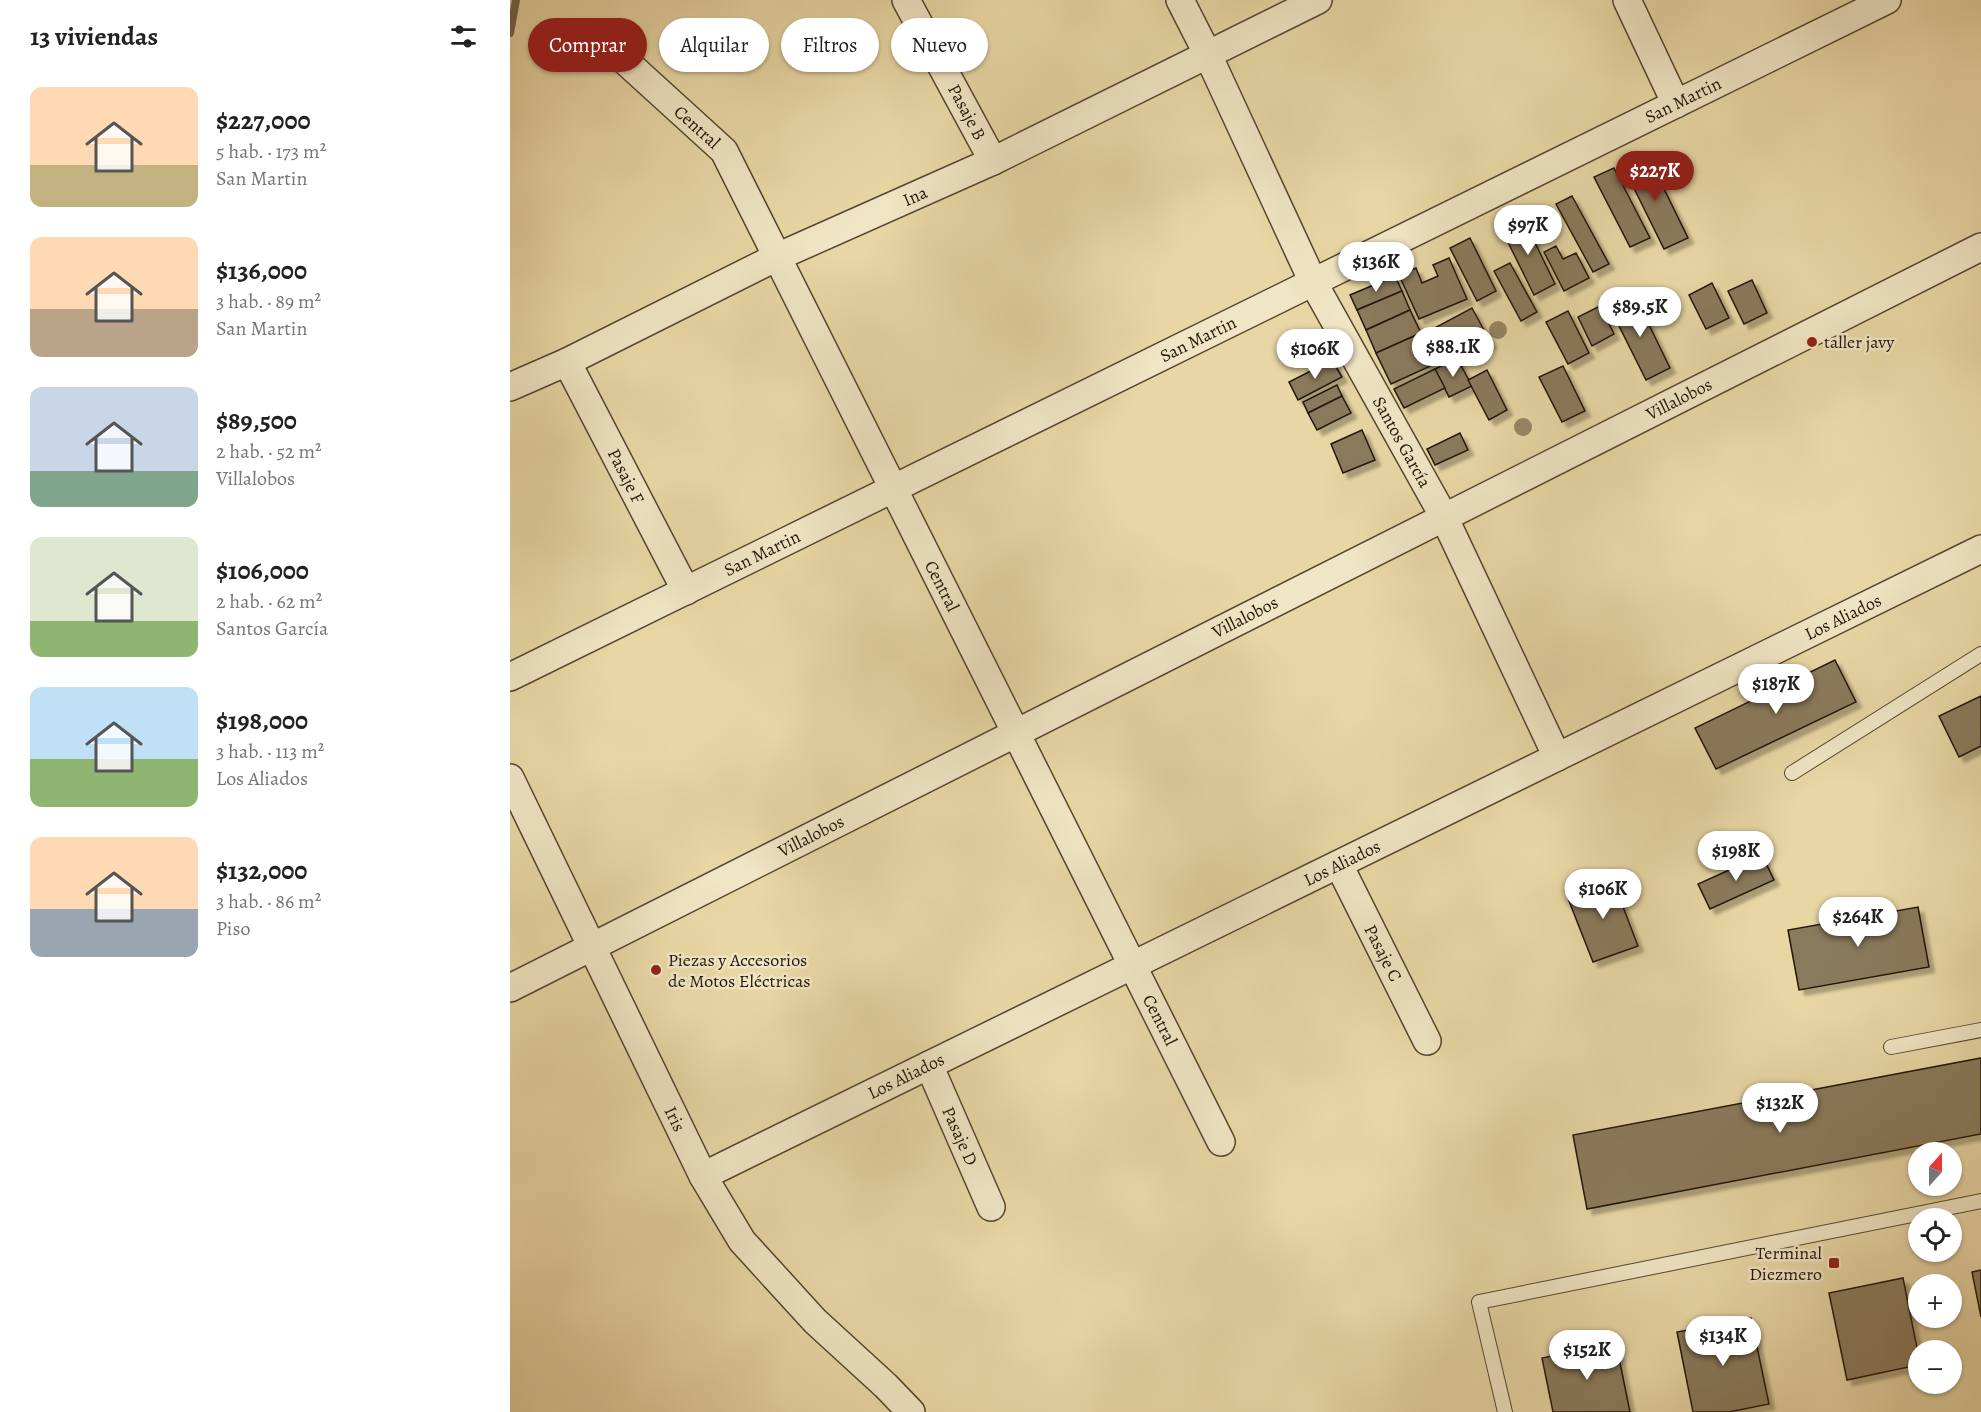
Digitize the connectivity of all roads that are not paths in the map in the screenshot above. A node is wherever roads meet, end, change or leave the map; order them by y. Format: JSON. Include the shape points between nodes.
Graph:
{"nodes":[{"id":1,"x":906,"y":0,"type":"edge"},
{"id":2,"x":1180,"y":0,"type":"edge"},
{"id":3,"x":1318,"y":0,"type":"edge"},
{"id":4,"x":1627,"y":0,"type":"edge"},
{"id":5,"x":1887,"y":0,"type":"edge"},
{"id":6,"x":1208,"y":55,"type":"junction"},
{"id":7,"x":637,"y":72,"type":"edge"},
{"id":8,"x":1676,"y":104,"type":"junction"},
{"id":9,"x":993,"y":161,"type":"junction"},
{"id":10,"x":1981,"y":247,"type":"edge"},
{"id":11,"x":777,"y":257,"type":"junction"},
{"id":12,"x":1313,"y":282,"type":"junction"},
{"id":13,"x":567,"y":362,"type":"junction"},
{"id":14,"x":510,"y":387,"type":"edge"},
{"id":15,"x":893,"y":489,"type":"junction"},
{"id":16,"x":1444,"y":518,"type":"junction"},
{"id":17,"x":1981,"y":549,"type":"edge"},
{"id":18,"x":686,"y":591,"type":"junction"},
{"id":19,"x":1981,"y":654,"type":"edge"},
{"id":20,"x":510,"y":677,"type":"edge"},
{"id":21,"x":1016,"y":733,"type":"junction"},
{"id":22,"x":1557,"y":757,"type":"junction"},
{"id":23,"x":1792,"y":773,"type":"dead end"},
{"id":24,"x":510,"y":777,"type":"edge"},
{"id":25,"x":1339,"y":865,"type":"junction"},
{"id":26,"x":591,"y":947,"type":"junction"},
{"id":27,"x":1132,"y":965,"type":"junction"},
{"id":28,"x":510,"y":988,"type":"edge"},
{"id":29,"x":1981,"y":1030,"type":"edge"},
{"id":30,"x":1427,"y":1041,"type":"dead end"},
{"id":31,"x":1891,"y":1047,"type":"dead end"},
{"id":32,"x":929,"y":1065,"type":"junction"},
{"id":33,"x":1221,"y":1142,"type":"dead end"},
{"id":34,"x":703,"y":1176,"type":"junction"},
{"id":35,"x":1981,"y":1201,"type":"edge"},
{"id":36,"x":991,"y":1207,"type":"dead end"},
{"id":37,"x":911,"y":1412,"type":"edge"},
{"id":38,"x":1505,"y":1412,"type":"edge"}],
"edges":[{"from":1,"to":9,"type":"street","name":"Pasaje B"},
{"from":2,"to":6,"type":"street","name":"Santos García"},
{"from":3,"to":6,"type":"street","name":"Ina"},
{"from":4,"to":8,"type":"street"},
{"from":5,"to":8,"type":"street","name":"San Martin"},
{"from":6,"to":9,"type":"street","name":"Ina"},
{"from":6,"to":12,"type":"street","name":"Santos García"},
{"from":7,"to":11,"type":"street","name":"Central","via":[[724,151]]},
{"from":8,"to":12,"type":"street","name":"San Martin"},
{"from":9,"to":11,"type":"street","name":"Ina"},
{"from":10,"to":16,"type":"street","name":"Villalobos"},
{"from":11,"to":13,"type":"street","name":"Ina"},
{"from":11,"to":15,"type":"street","name":"Central"},
{"from":12,"to":15,"type":"street","name":"San Martin"},
{"from":12,"to":16,"type":"street","name":"Santos García"},
{"from":13,"to":14,"type":"street","name":"Ina"},
{"from":13,"to":18,"type":"street","name":"Pasaje F"},
{"from":15,"to":18,"type":"street","name":"San Martin"},
{"from":15,"to":21,"type":"street","name":"Central"},
{"from":16,"to":21,"type":"street","name":"Villalobos"},
{"from":16,"to":22,"type":"street","name":"Santos García"},
{"from":17,"to":22,"type":"street","name":"Los Aliados"},
{"from":18,"to":20,"type":"street","name":"San Martin"},
{"from":19,"to":23,"type":"lane"},
{"from":21,"to":26,"type":"street","name":"Villalobos"},
{"from":21,"to":27,"type":"street","name":"Central"},
{"from":22,"to":25,"type":"street","name":"Los Aliados"},
{"from":24,"to":26,"type":"street","name":"Iris"},
{"from":25,"to":27,"type":"street","name":"Los Aliados"},
{"from":25,"to":30,"type":"street","name":"Pasaje C"},
{"from":26,"to":28,"type":"street","name":"Villalobos"},
{"from":26,"to":34,"type":"street","name":"Iris"},
{"from":27,"to":32,"type":"street","name":"Los Aliados"},
{"from":27,"to":33,"type":"street","name":"Central"},
{"from":29,"to":31,"type":"lane"},
{"from":32,"to":34,"type":"street","name":"Los Aliados"},
{"from":32,"to":36,"type":"street","name":"Pasaje D"},
{"from":34,"to":37,"type":"street","name":"Iris","via":[[742,1240],[815,1321]]},
{"from":35,"to":38,"type":"lane","via":[[1479,1302]]}]}
